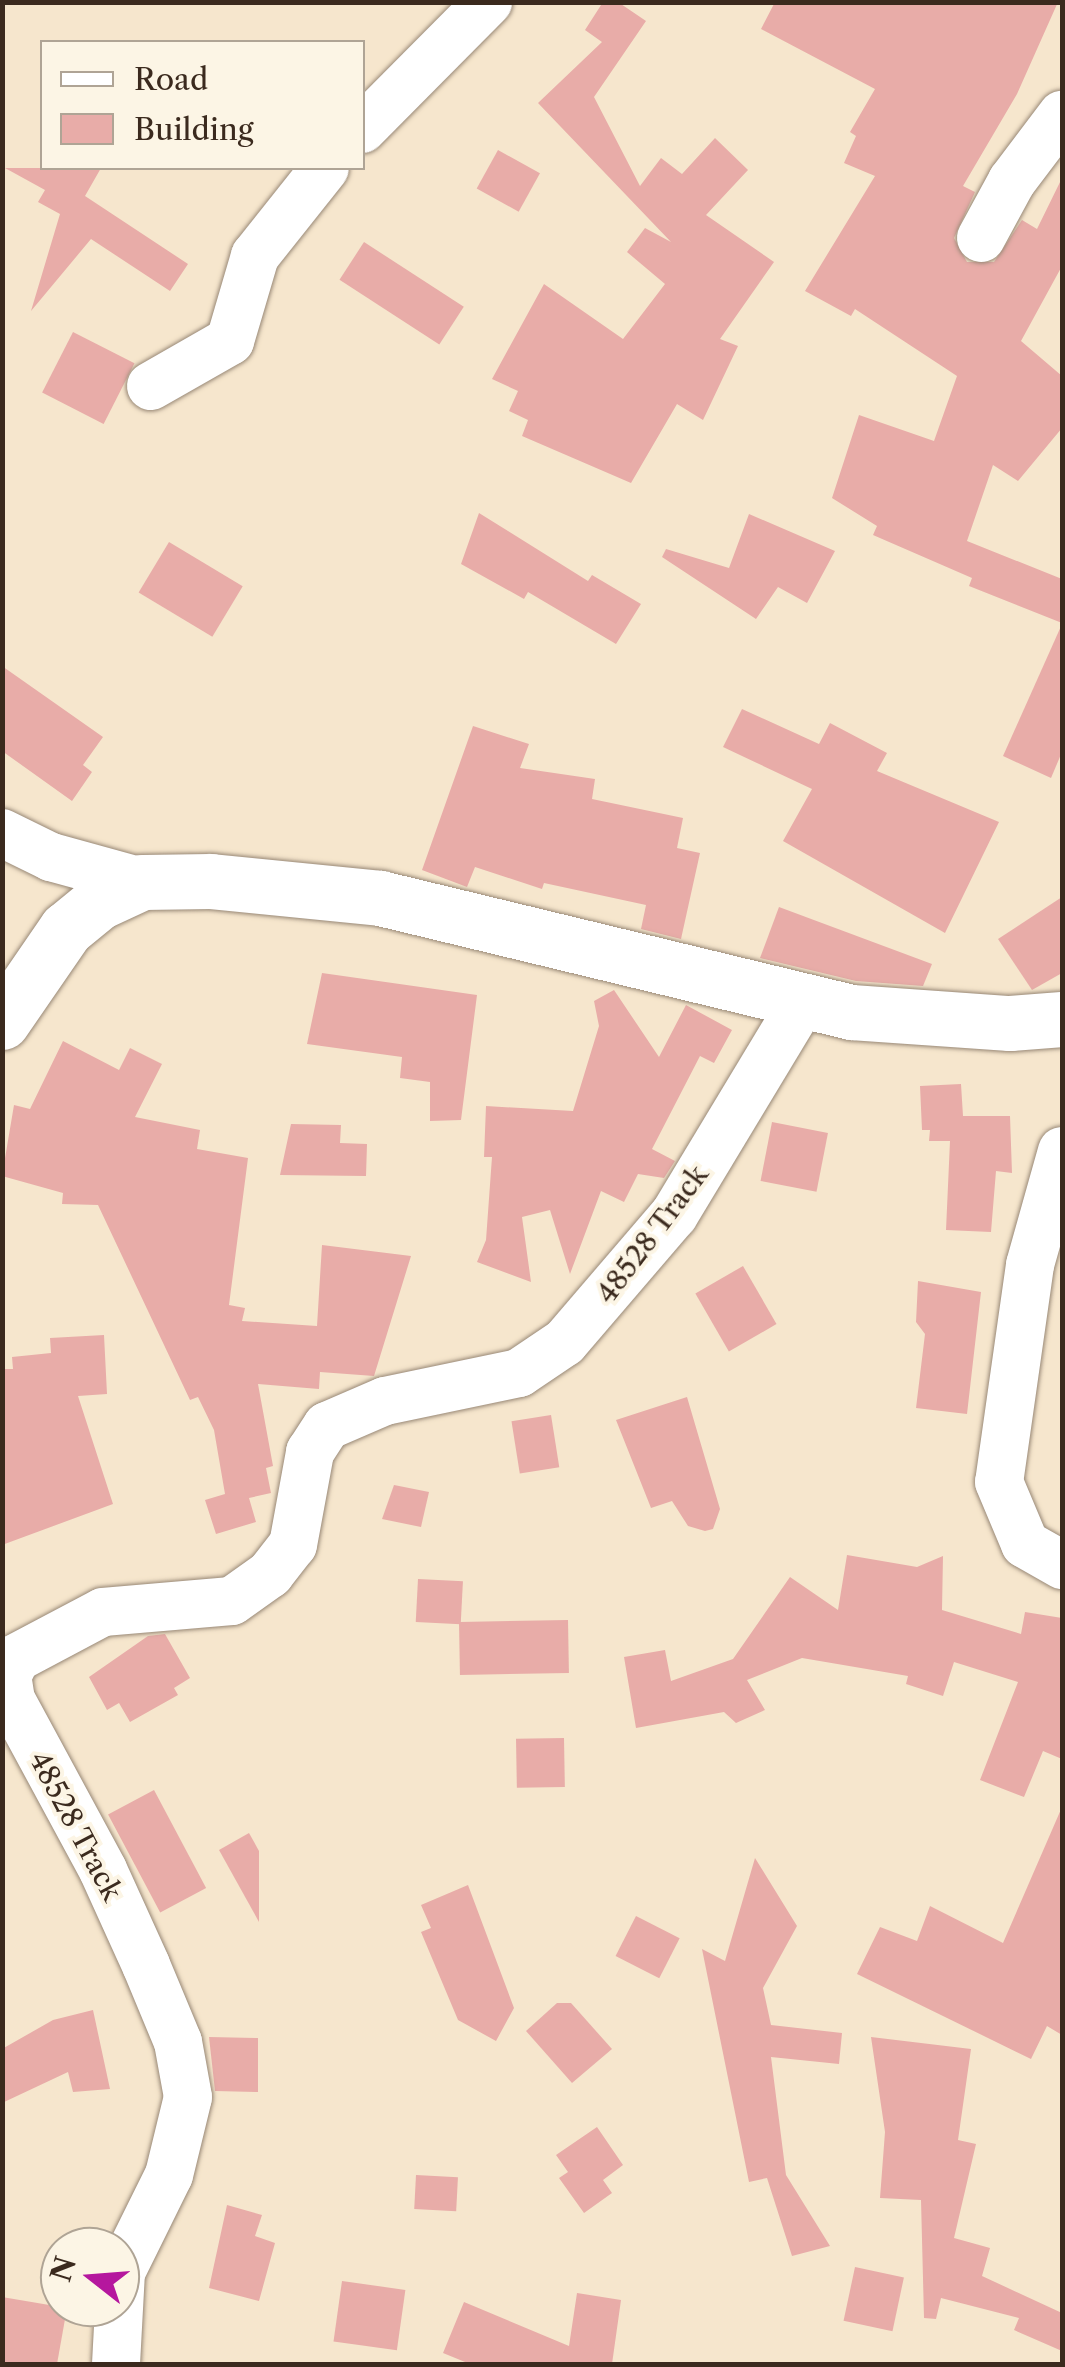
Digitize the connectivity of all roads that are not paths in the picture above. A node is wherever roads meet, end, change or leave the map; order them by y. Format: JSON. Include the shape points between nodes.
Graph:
{"nodes":[{"id":1,"x":488,"y":2,"type":"edge"},
{"id":2,"x":1062,"y":115,"type":"edge"},
{"id":3,"x":365,"y":126,"type":"edge"},
{"id":4,"x":324,"y":170,"type":"edge"},
{"id":5,"x":981,"y":238,"type":"dead end"},
{"id":6,"x":151,"y":386,"type":"dead end"},
{"id":7,"x":2,"y":833,"type":"edge"},
{"id":8,"x":142,"y":882,"type":"junction"},
{"id":9,"x":803,"y":1001,"type":"junction"},
{"id":10,"x":2,"y":1022,"type":"edge"},
{"id":11,"x":1053,"y":1031,"type":"edge"},
{"id":12,"x":1062,"y":1150,"type":"edge"},
{"id":13,"x":1062,"y":1565,"type":"edge"},
{"id":14,"x":116,"y":2364,"type":"edge"}],
"edges":[{"from":1,"to":3,"type":"street"},
{"from":2,"to":5,"type":"street","via":[[1012,181]]},
{"from":4,"to":6,"type":"street","via":[[255,256],[230,341]]},
{"from":7,"to":8,"type":"street","via":[[52,857]]},
{"from":8,"to":9,"type":"street","via":[[284,886],[380,898]]},
{"from":8,"to":10,"type":"street","via":[[100,902],[66,929]]},
{"from":9,"to":11,"type":"street","via":[[851,1012]]},
{"from":9,"to":14,"type":"street","name":"48528 Track","via":[[674,1216],[565,1342],[519,1374],[385,1401],[327,1426],[310,1452],[293,1545],[270,1574],[232,1600],[102,1612],[16,1658],[7,1676],[11,1700],[146,1965],[178,2042],[188,2097],[169,2175],[121,2272]]},
{"from":12,"to":13,"type":"street","via":[[1030,1264],[999,1482],[1025,1544]]}]}
